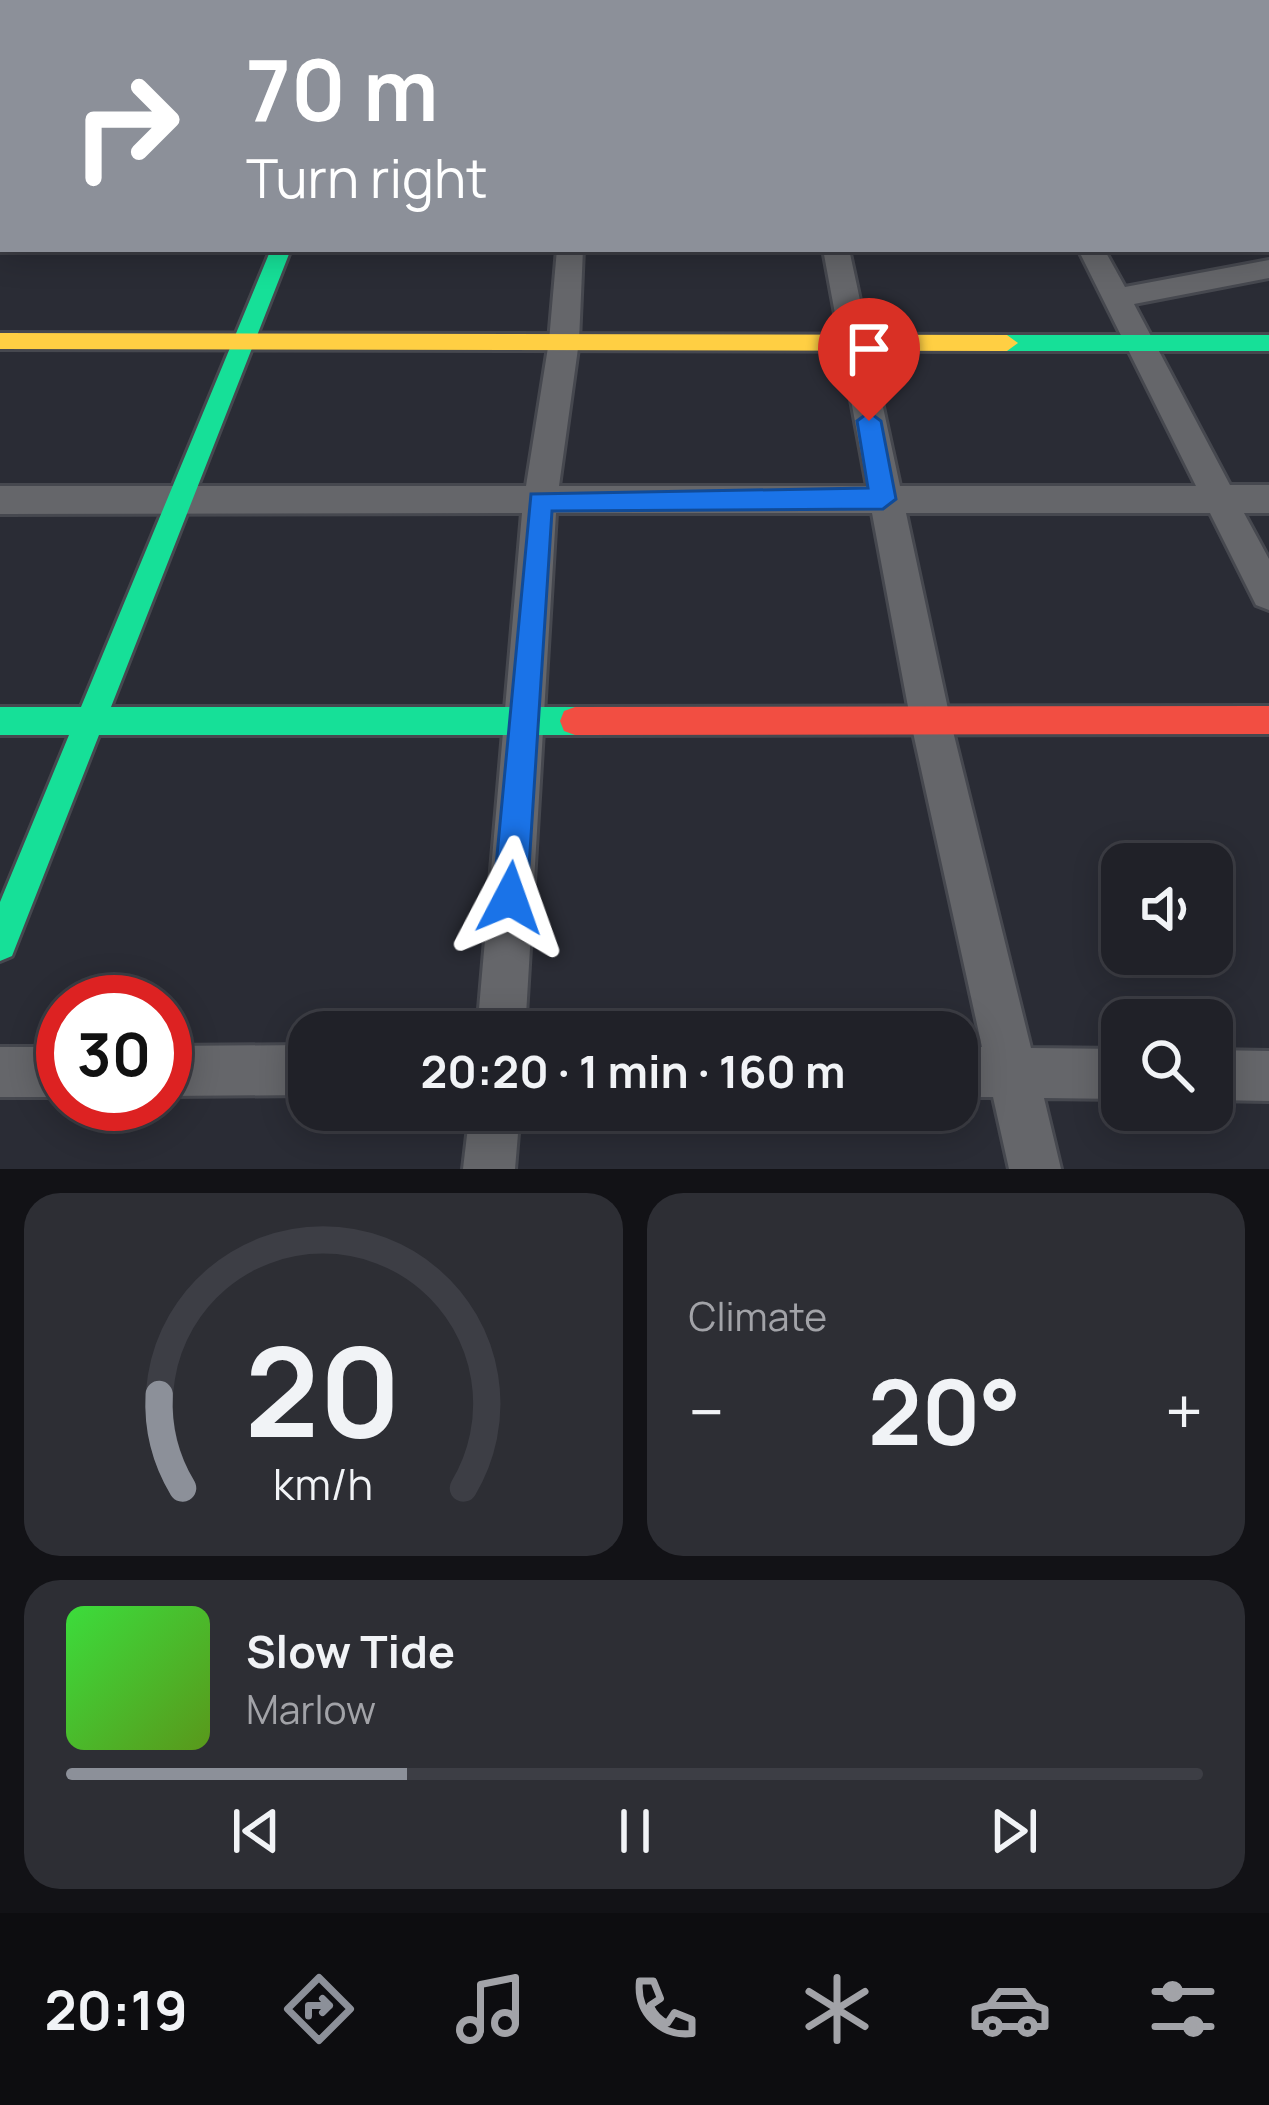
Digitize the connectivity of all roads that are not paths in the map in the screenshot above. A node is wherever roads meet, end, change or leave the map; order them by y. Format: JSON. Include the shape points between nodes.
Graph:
{"nodes":[{"id":1,"x":280,"y":252,"type":"edge"},
{"id":2,"x":570,"y":252,"type":"edge"},
{"id":3,"x":837,"y":252,"type":"edge"},
{"id":4,"x":1093,"y":252,"type":"edge"},
{"id":5,"x":1269,"y":269,"type":"edge"},
{"id":6,"x":1118,"y":298,"type":"junction"},
{"id":7,"x":564,"y":340,"type":"junction"},
{"id":8,"x":0,"y":341,"type":"edge"},
{"id":9,"x":244,"y":342,"type":"junction"},
{"id":10,"x":855,"y":342,"type":"junction"},
{"id":11,"x":1142,"y":343,"type":"junction"},
{"id":12,"x":1269,"y":343,"type":"edge"},
{"id":13,"x":883,"y":499,"type":"junction"},
{"id":14,"x":1220,"y":499,"type":"junction"},
{"id":15,"x":1269,"y":499,"type":"edge"},
{"id":16,"x":0,"y":500,"type":"edge"},
{"id":17,"x":540,"y":501,"type":"junction"},
{"id":18,"x":178,"y":502,"type":"junction"},
{"id":19,"x":1269,"y":594,"type":"edge"},
{"id":20,"x":521,"y":718,"type":"junction"},
{"id":21,"x":1269,"y":720,"type":"edge"},
{"id":22,"x":0,"y":721,"type":"edge"},
{"id":23,"x":90,"y":722,"type":"junction"},
{"id":24,"x":931,"y":723,"type":"junction"},
{"id":25,"x":0,"y":944,"type":"edge"},
{"id":26,"x":502,"y":1011,"type":"edge"},
{"id":27,"x":288,"y":1070,"type":"edge"},
{"id":28,"x":192,"y":1071,"type":"edge"},
{"id":29,"x":0,"y":1072,"type":"edge"},
{"id":30,"x":36,"y":1072,"type":"edge"},
{"id":31,"x":978,"y":1072,"type":"edge"},
{"id":32,"x":1016,"y":1073,"type":"junction"},
{"id":33,"x":1101,"y":1074,"type":"edge"},
{"id":34,"x":1233,"y":1075,"type":"edge"},
{"id":35,"x":1269,"y":1076,"type":"edge"},
{"id":36,"x":493,"y":1131,"type":"edge"},
{"id":37,"x":489,"y":1169,"type":"edge"},
{"id":38,"x":1036,"y":1169,"type":"edge"}],
"edges":[{"from":1,"to":9,"type":"street"},
{"from":2,"to":7,"type":"street"},
{"from":3,"to":10,"type":"street"},
{"from":4,"to":6,"type":"street"},
{"from":5,"to":6,"type":"street"},
{"from":6,"to":11,"type":"street"},
{"from":7,"to":9,"type":"street"},
{"from":7,"to":10,"type":"street"},
{"from":7,"to":17,"type":"street"},
{"from":8,"to":9,"type":"street"},
{"from":9,"to":18,"type":"street"},
{"from":10,"to":11,"type":"street"},
{"from":10,"to":13,"type":"street"},
{"from":11,"to":12,"type":"street"},
{"from":11,"to":14,"type":"street"},
{"from":13,"to":14,"type":"street"},
{"from":13,"to":17,"type":"street"},
{"from":13,"to":24,"type":"street"},
{"from":14,"to":15,"type":"street"},
{"from":14,"to":19,"type":"street"},
{"from":16,"to":18,"type":"street"},
{"from":17,"to":18,"type":"street"},
{"from":17,"to":20,"type":"street"},
{"from":18,"to":23,"type":"street"},
{"from":20,"to":23,"type":"street"},
{"from":20,"to":24,"type":"street"},
{"from":20,"to":26,"type":"street"},
{"from":21,"to":24,"type":"street"},
{"from":22,"to":23,"type":"street"},
{"from":23,"to":25,"type":"street"},
{"from":24,"to":32,"type":"street"},
{"from":27,"to":28,"type":"street"},
{"from":29,"to":30,"type":"street"},
{"from":31,"to":32,"type":"street"},
{"from":32,"to":33,"type":"street"},
{"from":32,"to":38,"type":"street"},
{"from":34,"to":35,"type":"street"},
{"from":36,"to":37,"type":"street"}]}
